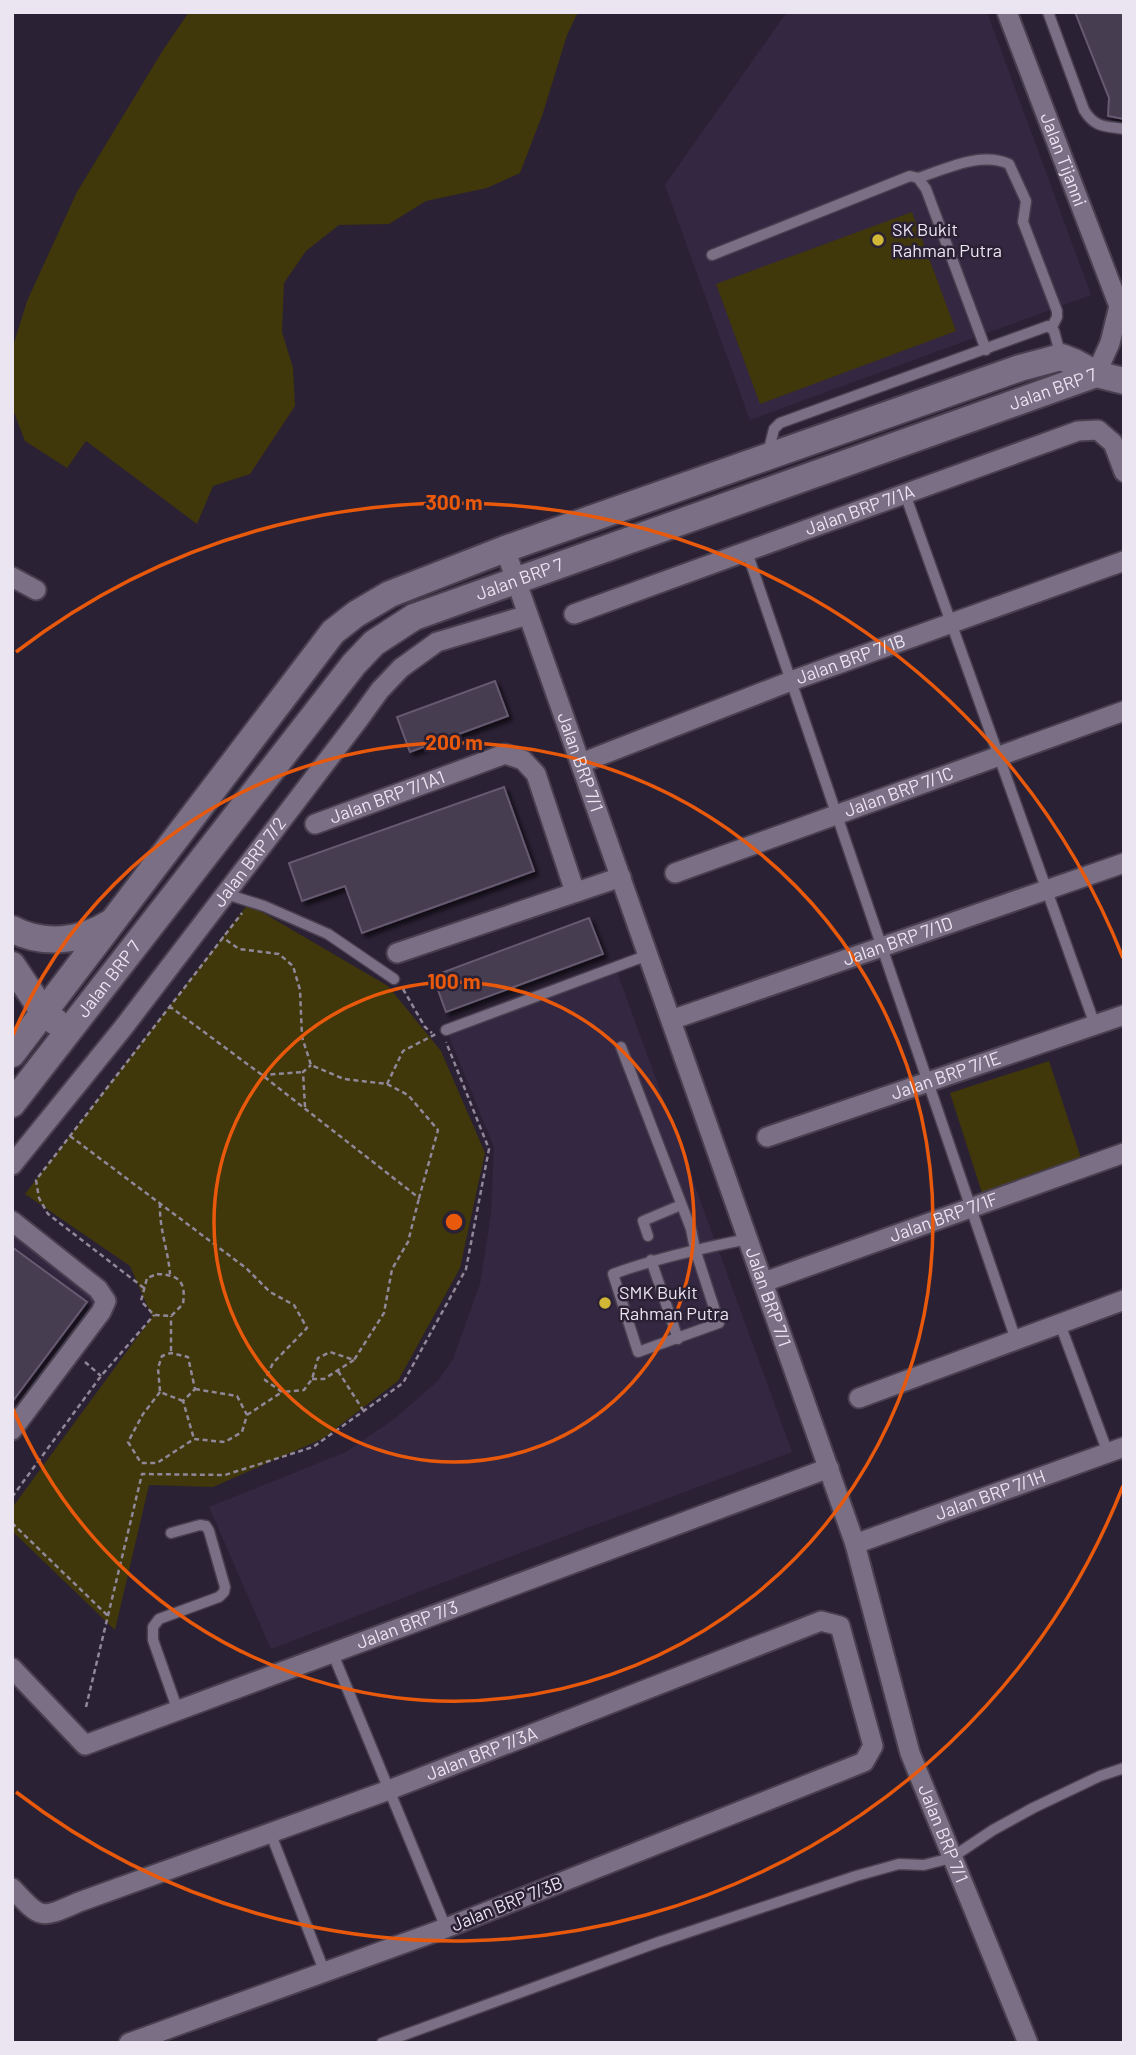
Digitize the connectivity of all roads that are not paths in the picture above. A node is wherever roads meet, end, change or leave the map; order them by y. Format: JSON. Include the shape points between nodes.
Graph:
{"nodes":[{"id":1,"x":1007,"y":12,"type":"edge"},
{"id":2,"x":1048,"y":12,"type":"edge"},
{"id":3,"x":1124,"y":129,"type":"edge"},
{"id":4,"x":918,"y":178,"type":"junction"},
{"id":5,"x":712,"y":255,"type":"dead end"},
{"id":6,"x":1121,"y":310,"type":"edge"},
{"id":7,"x":1052,"y":327,"type":"junction"},
{"id":8,"x":986,"y":350,"type":"junction"},
{"id":9,"x":1061,"y":357,"type":"junction"},
{"id":10,"x":1096,"y":374,"type":"junction"},
{"id":11,"x":1123,"y":380,"type":"edge"},
{"id":12,"x":767,"y":456,"type":"junction"},
{"id":13,"x":1124,"y":472,"type":"edge"},
{"id":14,"x":905,"y":494,"type":"junction"},
{"id":15,"x":505,"y":549,"type":"junction"},
{"id":16,"x":747,"y":552,"type":"junction"},
{"id":17,"x":1124,"y":561,"type":"edge"},
{"id":18,"x":12,"y":577,"type":"edge"},
{"id":19,"x":517,"y":581,"type":"junction"},
{"id":20,"x":36,"y":590,"type":"dead end"},
{"id":21,"x":528,"y":614,"type":"junction"},
{"id":22,"x":574,"y":614,"type":"dead end"},
{"id":23,"x":951,"y":624,"type":"junction"},
{"id":24,"x":791,"y":681,"type":"junction"},
{"id":25,"x":1124,"y":711,"type":"edge"},
{"id":26,"x":999,"y":756,"type":"junction"},
{"id":27,"x":581,"y":763,"type":"junction"},
{"id":28,"x":837,"y":815,"type":"junction"},
{"id":29,"x":315,"y":824,"type":"dead end"},
{"id":30,"x":1124,"y":863,"type":"edge"},
{"id":31,"x":675,"y":873,"type":"dead end"},
{"id":32,"x":621,"y":877,"type":"junction"},
{"id":33,"x":1046,"y":890,"type":"junction"},
{"id":34,"x":575,"y":892,"type":"junction"},
{"id":35,"x":226,"y":894,"type":"junction"},
{"id":36,"x":114,"y":920,"type":"junction"},
{"id":37,"x":12,"y":929,"type":"edge"},
{"id":38,"x":882,"y":947,"type":"junction"},
{"id":39,"x":397,"y":953,"type":"dead end"},
{"id":40,"x":648,"y":954,"type":"junction"},
{"id":41,"x":12,"y":965,"type":"edge"},
{"id":42,"x":394,"y":979,"type":"road end"},
{"id":43,"x":44,"y":1013,"type":"junction"},
{"id":44,"x":1124,"y":1015,"type":"edge"},
{"id":45,"x":671,"y":1020,"type":"junction"},
{"id":46,"x":1095,"y":1025,"type":"junction"},
{"id":47,"x":68,"y":1032,"type":"junction"},
{"id":48,"x":441,"y":1032,"type":"road end"},
{"id":49,"x":16,"y":1036,"type":"edge"},
{"id":50,"x":621,"y":1047,"type":"dead end"},
{"id":51,"x":50,"y":1054,"type":"junction"},
{"id":52,"x":928,"y":1082,"type":"junction"},
{"id":53,"x":12,"y":1104,"type":"edge"},
{"id":54,"x":767,"y":1137,"type":"dead end"},
{"id":55,"x":1124,"y":1153,"type":"edge"},
{"id":56,"x":12,"y":1165,"type":"edge"},
{"id":57,"x":681,"y":1205,"type":"junction"},
{"id":58,"x":971,"y":1208,"type":"junction"},
{"id":59,"x":12,"y":1221,"type":"edge"},
{"id":60,"x":648,"y":1236,"type":"dead end"},
{"id":61,"x":748,"y":1239,"type":"junction"},
{"id":62,"x":695,"y":1249,"type":"junction"},
{"id":63,"x":651,"y":1260,"type":"junction"},
{"id":64,"x":764,"y":1282,"type":"junction"},
{"id":65,"x":1124,"y":1300,"type":"edge"},
{"id":66,"x":1060,"y":1324,"type":"junction"},
{"id":67,"x":678,"y":1339,"type":"junction"},
{"id":68,"x":1016,"y":1340,"type":"junction"},
{"id":69,"x":859,"y":1398,"type":"dead end"},
{"id":70,"x":12,"y":1430,"type":"edge"},
{"id":71,"x":1116,"y":1450,"type":"edge"},
{"id":72,"x":830,"y":1468,"type":"junction"},
{"id":73,"x":171,"y":1533,"type":"dead end"},
{"id":74,"x":855,"y":1544,"type":"junction"},
{"id":75,"x":333,"y":1654,"type":"junction"},
{"id":76,"x":13,"y":1671,"type":"edge"},
{"id":77,"x":178,"y":1711,"type":"junction"},
{"id":78,"x":873,"y":1746,"type":"joint"},
{"id":79,"x":1124,"y":1768,"type":"edge"},
{"id":80,"x":388,"y":1790,"type":"junction"},
{"id":81,"x":270,"y":1832,"type":"junction"},
{"id":82,"x":951,"y":1858,"type":"junction"},
{"id":83,"x":12,"y":1888,"type":"edge"},
{"id":84,"x":446,"y":1928,"type":"junction"},
{"id":85,"x":325,"y":1973,"type":"junction"},
{"id":86,"x":130,"y":2043,"type":"edge"},
{"id":87,"x":382,"y":2043,"type":"edge"},
{"id":88,"x":1028,"y":2043,"type":"edge"}],
"edges":[{"from":1,"to":6,"type":"street","name":"Jalan Tijanni"},
{"from":2,"to":3,"type":"lane","via":[[1089,120]]},
{"from":4,"to":5,"type":"lane","via":[[910,176]]},
{"from":4,"to":7,"type":"lane","via":[[980,159],[1009,164],[1026,201],[1023,222],[1057,311]]},
{"from":4,"to":8,"type":"lane"},
{"from":6,"to":10,"type":"street","name":"Jalan Tijanni"},
{"from":7,"to":8,"type":"lane"},
{"from":7,"to":9,"type":"lane"},
{"from":8,"to":12,"type":"lane","via":[[780,423]]},
{"from":9,"to":10,"type":"main road","name":"Jalan BRP 7"},
{"from":9,"to":12,"type":"main road","name":"Jalan BRP 7"},
{"from":10,"to":11,"type":"main road"},
{"from":10,"to":19,"type":"main road","name":"Jalan BRP 7"},
{"from":12,"to":15,"type":"main road","name":"Jalan BRP 7"},
{"from":13,"to":14,"type":"street","name":"Jalan BRP 7/1A","via":[[1113,443],[1098,430],[1078,432]]},
{"from":14,"to":16,"type":"street","name":"Jalan BRP 7/1A"},
{"from":14,"to":23,"type":"lane"},
{"from":15,"to":19,"type":"street","name":"Jalan BRP 7/1"},
{"from":15,"to":36,"type":"main road","name":"Jalan BRP 7","via":[[390,594],[333,632]]},
{"from":16,"to":22,"type":"street","name":"Jalan BRP 7/1A"},
{"from":16,"to":24,"type":"lane"},
{"from":17,"to":23,"type":"street","name":"Jalan BRP 7/1B"},
{"from":18,"to":20,"type":"street"},
{"from":19,"to":21,"type":"street","name":"Jalan BRP 7/1"},
{"from":19,"to":47,"type":"main road","name":"Jalan BRP 7","via":[[414,617],[374,643]]},
{"from":21,"to":27,"type":"street","name":"Jalan BRP 7/1"},
{"from":21,"to":35,"type":"street","name":"Jalan BRP 7/2","via":[[437,642],[401,668]]},
{"from":23,"to":24,"type":"street","name":"Jalan BRP 7/1B"},
{"from":23,"to":26,"type":"lane"},
{"from":24,"to":27,"type":"street","name":"Jalan BRP 7/1B"},
{"from":24,"to":28,"type":"lane"},
{"from":25,"to":26,"type":"street","name":"Jalan BRP 7/1C"},
{"from":26,"to":28,"type":"street","name":"Jalan BRP 7/1C"},
{"from":26,"to":33,"type":"lane"},
{"from":27,"to":32,"type":"street","name":"Jalan BRP 7/1"},
{"from":28,"to":31,"type":"street","name":"Jalan BRP 7/1C"},
{"from":28,"to":38,"type":"lane"},
{"from":29,"to":34,"type":"street","name":"Jalan BRP 7/1A1","via":[[505,754],[523,760],[536,774]]},
{"from":30,"to":33,"type":"street","name":"Jalan BRP 7/1D"},
{"from":32,"to":34,"type":"street"},
{"from":32,"to":40,"type":"street","name":"Jalan BRP 7/1"},
{"from":33,"to":38,"type":"street","name":"Jalan BRP 7/1D"},
{"from":33,"to":46,"type":"lane"},
{"from":34,"to":39,"type":"street"},
{"from":35,"to":42,"type":"lane","via":[[328,934]]},
{"from":35,"to":56,"type":"street","name":"Jalan BRP 7/2"},
{"from":36,"to":37,"type":"main road","via":[[79,937],[58,940]]},
{"from":36,"to":43,"type":"main road","name":"Jalan BRP 7"},
{"from":38,"to":45,"type":"street","name":"Jalan BRP 7/1D"},
{"from":38,"to":52,"type":"lane"},
{"from":40,"to":45,"type":"street","name":"Jalan BRP 7/1"},
{"from":40,"to":48,"type":"lane"},
{"from":41,"to":43,"type":"main road"},
{"from":43,"to":47,"type":"main road"},
{"from":43,"to":49,"type":"main road","name":"Jalan BRP 7"},
{"from":44,"to":46,"type":"street","name":"Jalan BRP 7/1E"},
{"from":45,"to":61,"type":"street","name":"Jalan BRP 7/1"},
{"from":46,"to":52,"type":"street","name":"Jalan BRP 7/1E"},
{"from":47,"to":51,"type":"main road","name":"Jalan BRP 7"},
{"from":49,"to":51,"type":"main road"},
{"from":50,"to":57,"type":"lane"},
{"from":51,"to":53,"type":"main road","name":"Jalan BRP 7"},
{"from":52,"to":54,"type":"street","name":"Jalan BRP 7/1E"},
{"from":52,"to":58,"type":"lane"},
{"from":55,"to":58,"type":"street","name":"Jalan BRP 7/1F"},
{"from":57,"to":60,"type":"lane","via":[[643,1221]]},
{"from":57,"to":62,"type":"lane"},
{"from":58,"to":64,"type":"street","name":"Jalan BRP 7/1F"},
{"from":58,"to":68,"type":"lane"},
{"from":59,"to":70,"type":"street","via":[[98,1289],[106,1301]]},
{"from":61,"to":62,"type":"lane"},
{"from":61,"to":64,"type":"street","name":"Jalan BRP 7/1"},
{"from":62,"to":63,"type":"lane"},
{"from":62,"to":67,"type":"lane","via":[[719,1324]]},
{"from":63,"to":67,"type":"lane"},
{"from":63,"to":67,"type":"lane","via":[[613,1274],[638,1352]]},
{"from":64,"to":72,"type":"street","name":"Jalan BRP 7/1"},
{"from":65,"to":66,"type":"street"},
{"from":66,"to":68,"type":"street"},
{"from":66,"to":71,"type":"lane"},
{"from":68,"to":69,"type":"street"},
{"from":71,"to":74,"type":"street","name":"Jalan BRP 7/1H"},
{"from":72,"to":74,"type":"street","name":"Jalan BRP 7/1"},
{"from":72,"to":75,"type":"street","name":"Jalan BRP 7/3"},
{"from":73,"to":77,"type":"lane","via":[[206,1526],[225,1587],[219,1597],[159,1619],[153,1627],[153,1640]]},
{"from":74,"to":82,"type":"street","name":"Jalan BRP 7/1","via":[[910,1753]]},
{"from":75,"to":77,"type":"street","name":"Jalan BRP 7/3"},
{"from":75,"to":80,"type":"lane"},
{"from":76,"to":77,"type":"street","name":"Jalan BRP 7/3","via":[[85,1745]]},
{"from":78,"to":80,"type":"street","name":"Jalan BRP 7/3A","via":[[840,1626],[821,1621]]},
{"from":78,"to":84,"type":"street","name":"Jalan BRP 7/3B","via":[[864,1762]]},
{"from":79,"to":82,"type":"lane","via":[[1033,1808]]},
{"from":80,"to":81,"type":"street","name":"Jalan BRP 7/3A"},
{"from":80,"to":84,"type":"lane"},
{"from":81,"to":83,"type":"street","name":"Jalan BRP 7/3A","via":[[50,1915],[36,1912]]},
{"from":81,"to":85,"type":"lane"},
{"from":82,"to":87,"type":"lane","via":[[924,1865],[899,1864],[856,1876]]},
{"from":82,"to":88,"type":"street","name":"Jalan BRP 7/1"},
{"from":84,"to":85,"type":"street","name":"Jalan BRP 7/3B"},
{"from":85,"to":86,"type":"street","name":"Jalan BRP 7/3B"}]}
